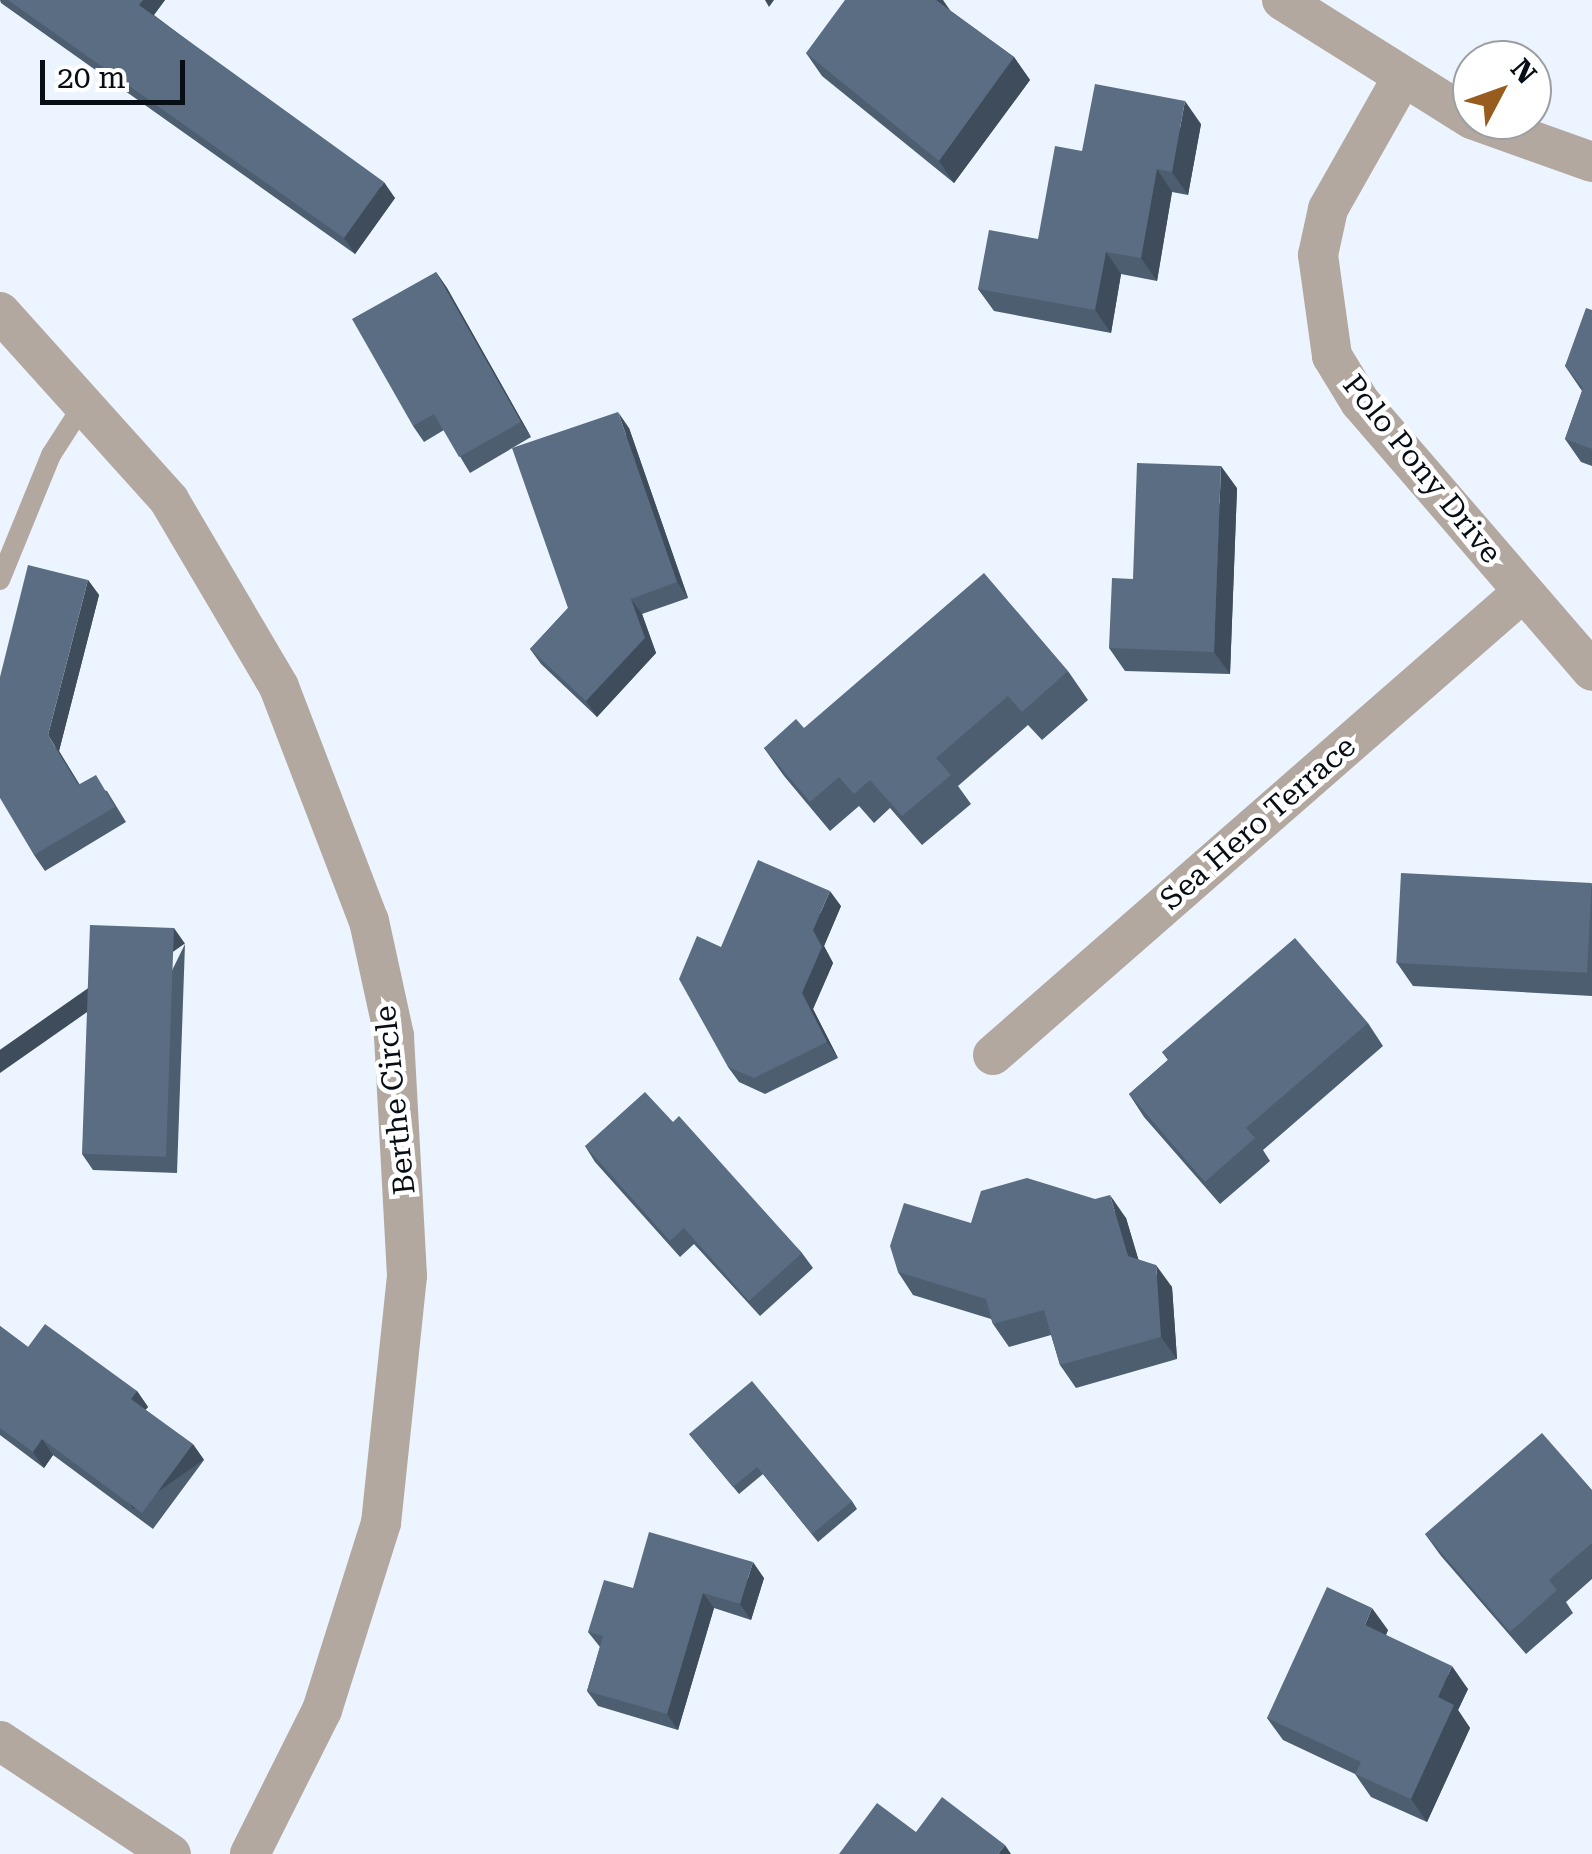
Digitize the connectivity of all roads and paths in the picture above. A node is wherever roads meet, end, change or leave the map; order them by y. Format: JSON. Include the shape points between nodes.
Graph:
{"nodes":[{"id":1,"x":1282,"y":0,"type":"edge"},
{"id":2,"x":1402,"y":78,"type":"junction"},
{"id":3,"x":1452,"y":107,"type":"edge"},
{"id":4,"x":1531,"y":140,"type":"edge"},
{"id":5,"x":1592,"y":162,"type":"edge"},
{"id":6,"x":0,"y":312,"type":"edge"},
{"id":7,"x":87,"y":400,"type":"junction"},
{"id":8,"x":0,"y":580,"type":"edge"},
{"id":9,"x":1522,"y":592,"type":"junction"},
{"id":10,"x":1592,"y":670,"type":"edge"},
{"id":11,"x":993,"y":1055,"type":"dead end"},
{"id":12,"x":0,"y":1741,"type":"edge"},
{"id":13,"x":171,"y":1854,"type":"edge"},
{"id":14,"x":250,"y":1854,"type":"edge"}],
"edges":[{"from":1,"to":2,"type":"street"},
{"from":2,"to":3,"type":"street"},
{"from":2,"to":9,"type":"street","name":"Polo Pony Drive","via":[[1328,209],[1318,255],[1332,356],[1360,402]]},
{"from":4,"to":5,"type":"street"},
{"from":6,"to":7,"type":"street","name":"Berthe Circle"},
{"from":7,"to":8,"type":"lane","via":[[51,455]]},
{"from":7,"to":14,"type":"street","name":"Berthe Circle","via":[[168,500],[280,687],[368,921],[394,1036],[407,1276],[381,1523],[322,1710]]},
{"from":9,"to":10,"type":"street","name":"Polo Pony Drive"},
{"from":9,"to":11,"type":"street","name":"Sea Hero Terrace"},
{"from":12,"to":13,"type":"street"}]}
